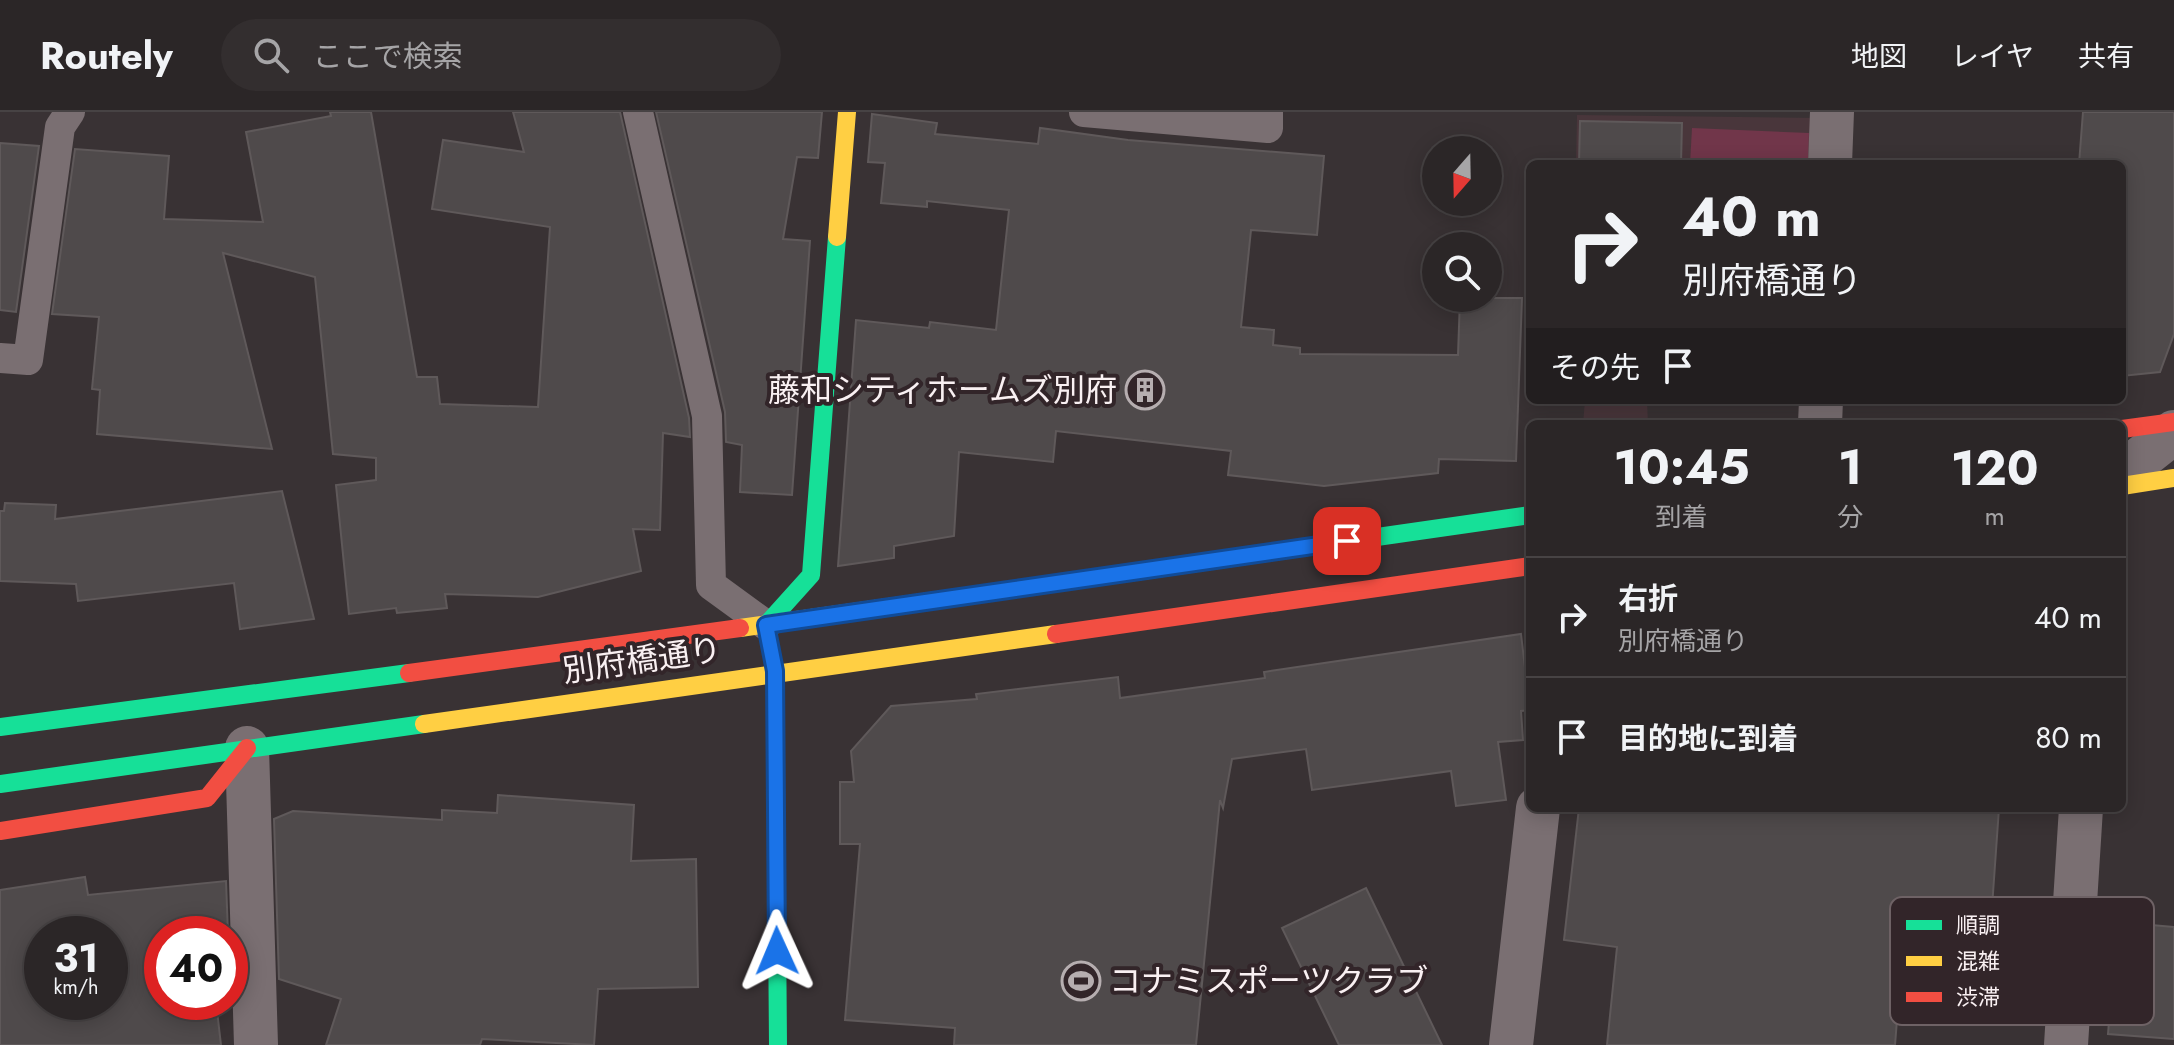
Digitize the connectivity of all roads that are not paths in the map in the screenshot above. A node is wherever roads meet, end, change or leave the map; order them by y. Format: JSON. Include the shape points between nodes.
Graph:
{"nodes":[{"id":1,"x":70,"y":112,"type":"edge"},
{"id":2,"x":638,"y":112,"type":"edge"},
{"id":3,"x":847,"y":112,"type":"edge"},
{"id":4,"x":1084,"y":112,"type":"edge"},
{"id":5,"x":1268,"y":112,"type":"edge"},
{"id":6,"x":1832,"y":112,"type":"edge"},
{"id":7,"x":1830,"y":160,"type":"edge"},
{"id":8,"x":0,"y":358,"type":"edge"},
{"id":9,"x":2174,"y":422,"type":"edge"},
{"id":10,"x":2126,"y":428,"type":"edge"},
{"id":11,"x":2174,"y":432,"type":"edge"},
{"id":12,"x":2126,"y":470,"type":"edge"},
{"id":13,"x":2174,"y":478,"type":"edge"},
{"id":14,"x":2126,"y":485,"type":"edge"},
{"id":15,"x":1526,"y":516,"type":"edge"},
{"id":16,"x":1526,"y":567,"type":"edge"},
{"id":17,"x":766,"y":625,"type":"junction"},
{"id":18,"x":775,"y":671,"type":"junction"},
{"id":19,"x":0,"y":727,"type":"edge"},
{"id":20,"x":247,"y":748,"type":"junction"},
{"id":21,"x":0,"y":784,"type":"edge"},
{"id":22,"x":1538,"y":812,"type":"edge"},
{"id":23,"x":2081,"y":812,"type":"edge"},
{"id":24,"x":0,"y":831,"type":"edge"},
{"id":25,"x":2075,"y":897,"type":"edge"},
{"id":26,"x":2067,"y":1025,"type":"edge"},
{"id":27,"x":256,"y":1045,"type":"edge"},
{"id":28,"x":778,"y":1045,"type":"edge"},
{"id":29,"x":1511,"y":1045,"type":"edge"},
{"id":30,"x":2066,"y":1045,"type":"edge"}],
"edges":[{"from":1,"to":8,"type":"lane","via":[[60,127],[28,360]]},
{"from":2,"to":17,"type":"lane","via":[[707,416],[711,585]]},
{"from":3,"to":17,"type":"main road","via":[[811,575]]},
{"from":4,"to":5,"type":"lane","via":[[1268,128]]},
{"from":6,"to":7,"type":"street"},
{"from":9,"to":10,"type":"main road"},
{"from":11,"to":12,"type":"street"},
{"from":13,"to":14,"type":"main road"},
{"from":15,"to":17,"type":"main road","name":"別府橋通り"},
{"from":16,"to":18,"type":"main road","name":"別府橋通り"},
{"from":17,"to":18,"type":"main road"},
{"from":17,"to":19,"type":"main road","name":"別府橋通り"},
{"from":18,"to":20,"type":"main road","name":"別府橋通り"},
{"from":18,"to":28,"type":"main road"},
{"from":20,"to":21,"type":"main road","name":"別府橋通り"},
{"from":20,"to":24,"type":"main road","via":[[207,798]]},
{"from":20,"to":27,"type":"street"},
{"from":22,"to":29,"type":"street"},
{"from":23,"to":25,"type":"street"},
{"from":26,"to":30,"type":"street"}]}
